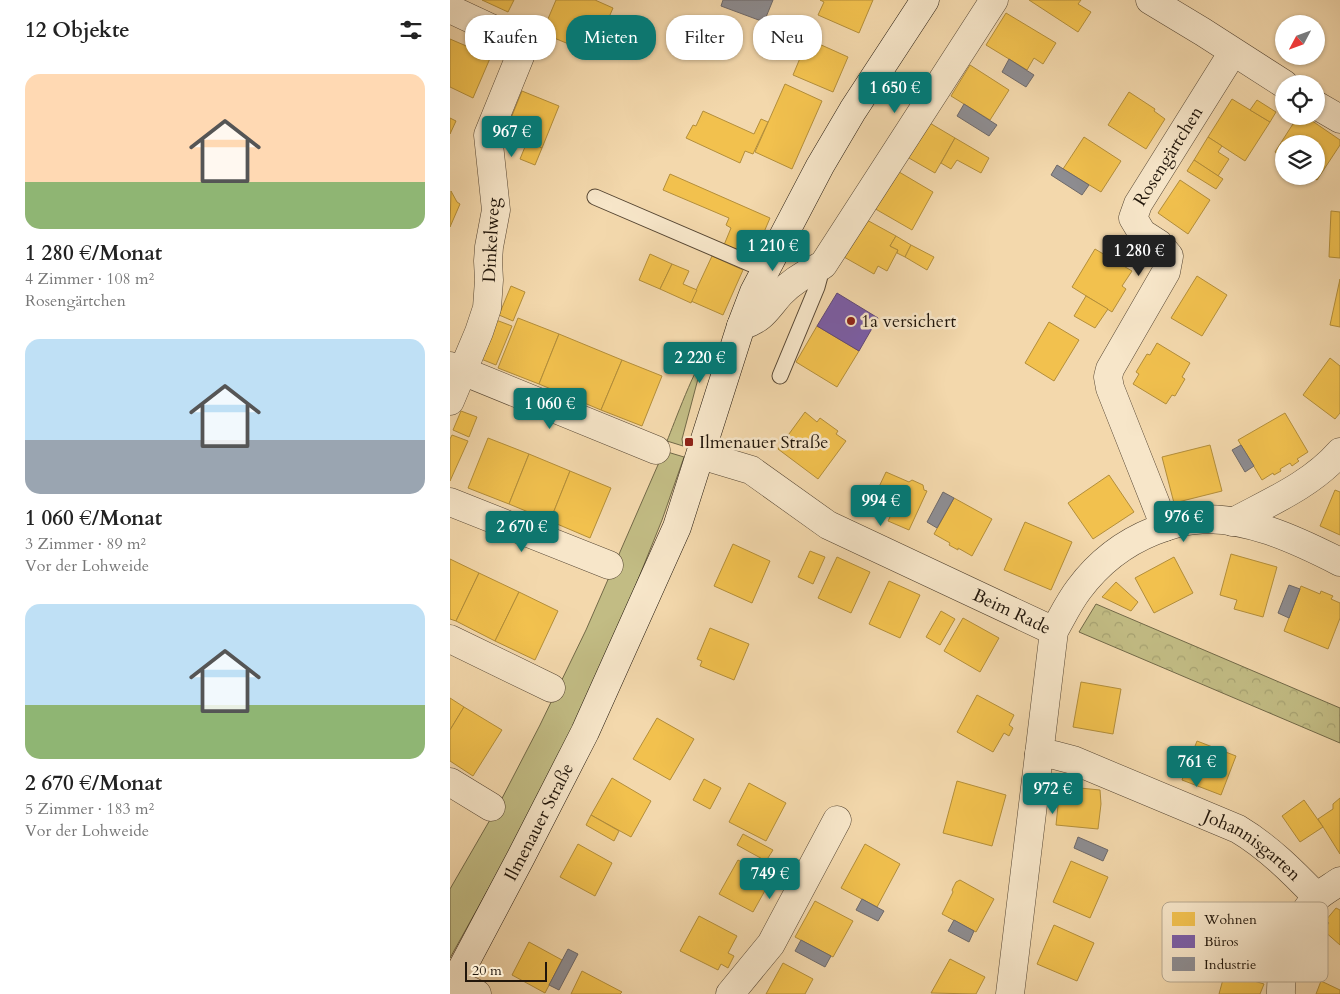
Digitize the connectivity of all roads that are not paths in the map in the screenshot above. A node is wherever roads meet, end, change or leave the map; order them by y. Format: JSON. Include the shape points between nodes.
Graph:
{"nodes":[{"id":1,"x":925,"y":0,"type":"edge"},
{"id":2,"x":994,"y":0,"type":"edge"},
{"id":3,"x":1150,"y":0,"type":"edge"},
{"id":4,"x":450,"y":9,"type":"edge"},
{"id":5,"x":1227,"y":48,"type":"junction"},
{"id":6,"x":1275,"y":78,"type":"edge"},
{"id":7,"x":1325,"y":110,"type":"edge"},
{"id":8,"x":1340,"y":119,"type":"edge"},
{"id":9,"x":595,"y":198,"type":"dead end"},
{"id":10,"x":823,"y":265,"type":"junction"},
{"id":11,"x":765,"y":270,"type":"junction"},
{"id":12,"x":741,"y":326,"type":"junction"},
{"id":13,"x":456,"y":369,"type":"edge"},
{"id":14,"x":780,"y":376,"type":"dead end"},
{"id":15,"x":450,"y":401,"type":"edge"},
{"id":16,"x":656,"y":450,"type":"dead end"},
{"id":17,"x":1340,"y":452,"type":"edge"},
{"id":18,"x":701,"y":455,"type":"junction"},
{"id":19,"x":450,"y":502,"type":"edge"},
{"id":20,"x":1233,"y":522,"type":"junction"},
{"id":21,"x":1165,"y":527,"type":"junction"},
{"id":22,"x":1340,"y":562,"type":"edge"},
{"id":23,"x":609,"y":565,"type":"dead end"},
{"id":24,"x":1054,"y":631,"type":"junction"},
{"id":25,"x":450,"y":639,"type":"edge"},
{"id":26,"x":551,"y":688,"type":"dead end"},
{"id":27,"x":1039,"y":754,"type":"junction"},
{"id":28,"x":450,"y":782,"type":"edge"},
{"id":29,"x":491,"y":808,"type":"dead end"},
{"id":30,"x":837,"y":820,"type":"dead end"},
{"id":31,"x":1340,"y":881,"type":"edge"},
{"id":32,"x":1317,"y":897,"type":"junction"},
{"id":33,"x":1314,"y":902,"type":"edge"},
{"id":34,"x":461,"y":989,"type":"edge"},
{"id":35,"x":730,"y":994,"type":"edge"},
{"id":36,"x":1010,"y":994,"type":"edge"}],
"edges":[{"from":1,"to":11,"type":"street","name":"Ilmenauer Straße","via":[[824,158]]},
{"from":2,"to":10,"type":"street"},
{"from":3,"to":5,"type":"street"},
{"from":4,"to":13,"type":"street","name":"Dinkelweg","via":[[525,44],[488,135],[496,210],[489,247],[487,308],[479,332]]},
{"from":5,"to":6,"type":"street"},
{"from":5,"to":21,"type":"street","name":"Rosengärtchen","via":[[1138,204],[1133,218],[1142,233],[1159,244],[1169,256],[1166,272],[1110,369],[1108,378]]},
{"from":7,"to":8,"type":"street"},
{"from":9,"to":11,"type":"lane"},
{"from":10,"to":12,"type":"street","via":[[781,293],[764,314]]},
{"from":10,"to":14,"type":"lane"},
{"from":11,"to":12,"type":"street","name":"Ilmenauer Straße"},
{"from":12,"to":18,"type":"street","name":"Ilmenauer Straße"},
{"from":13,"to":15,"type":"street"},
{"from":13,"to":16,"type":"street"},
{"from":17,"to":20,"type":"street","via":[[1296,488]]},
{"from":18,"to":24,"type":"street","name":"Beim Rade","via":[[751,470],[828,525]]},
{"from":18,"to":34,"type":"street","name":"Ilmenauer Straße","via":[[677,528],[585,732]]},
{"from":19,"to":23,"type":"street"},
{"from":20,"to":21,"type":"street","via":[[1196,519]]},
{"from":20,"to":22,"type":"street","via":[[1280,533]]},
{"from":21,"to":24,"type":"street","via":[[1136,538],[1104,562],[1080,587]]},
{"from":24,"to":27,"type":"street","name":"Beim Rade"},
{"from":25,"to":26,"type":"street"},
{"from":27,"to":32,"type":"street","name":"Johannisgarten","via":[[1073,760],[1238,829],[1283,863]]},
{"from":27,"to":36,"type":"street","name":"Beim Rade"},
{"from":28,"to":29,"type":"street"},
{"from":30,"to":35,"type":"street","via":[[771,944]]},
{"from":31,"to":32,"type":"street"},
{"from":32,"to":33,"type":"street"}]}
